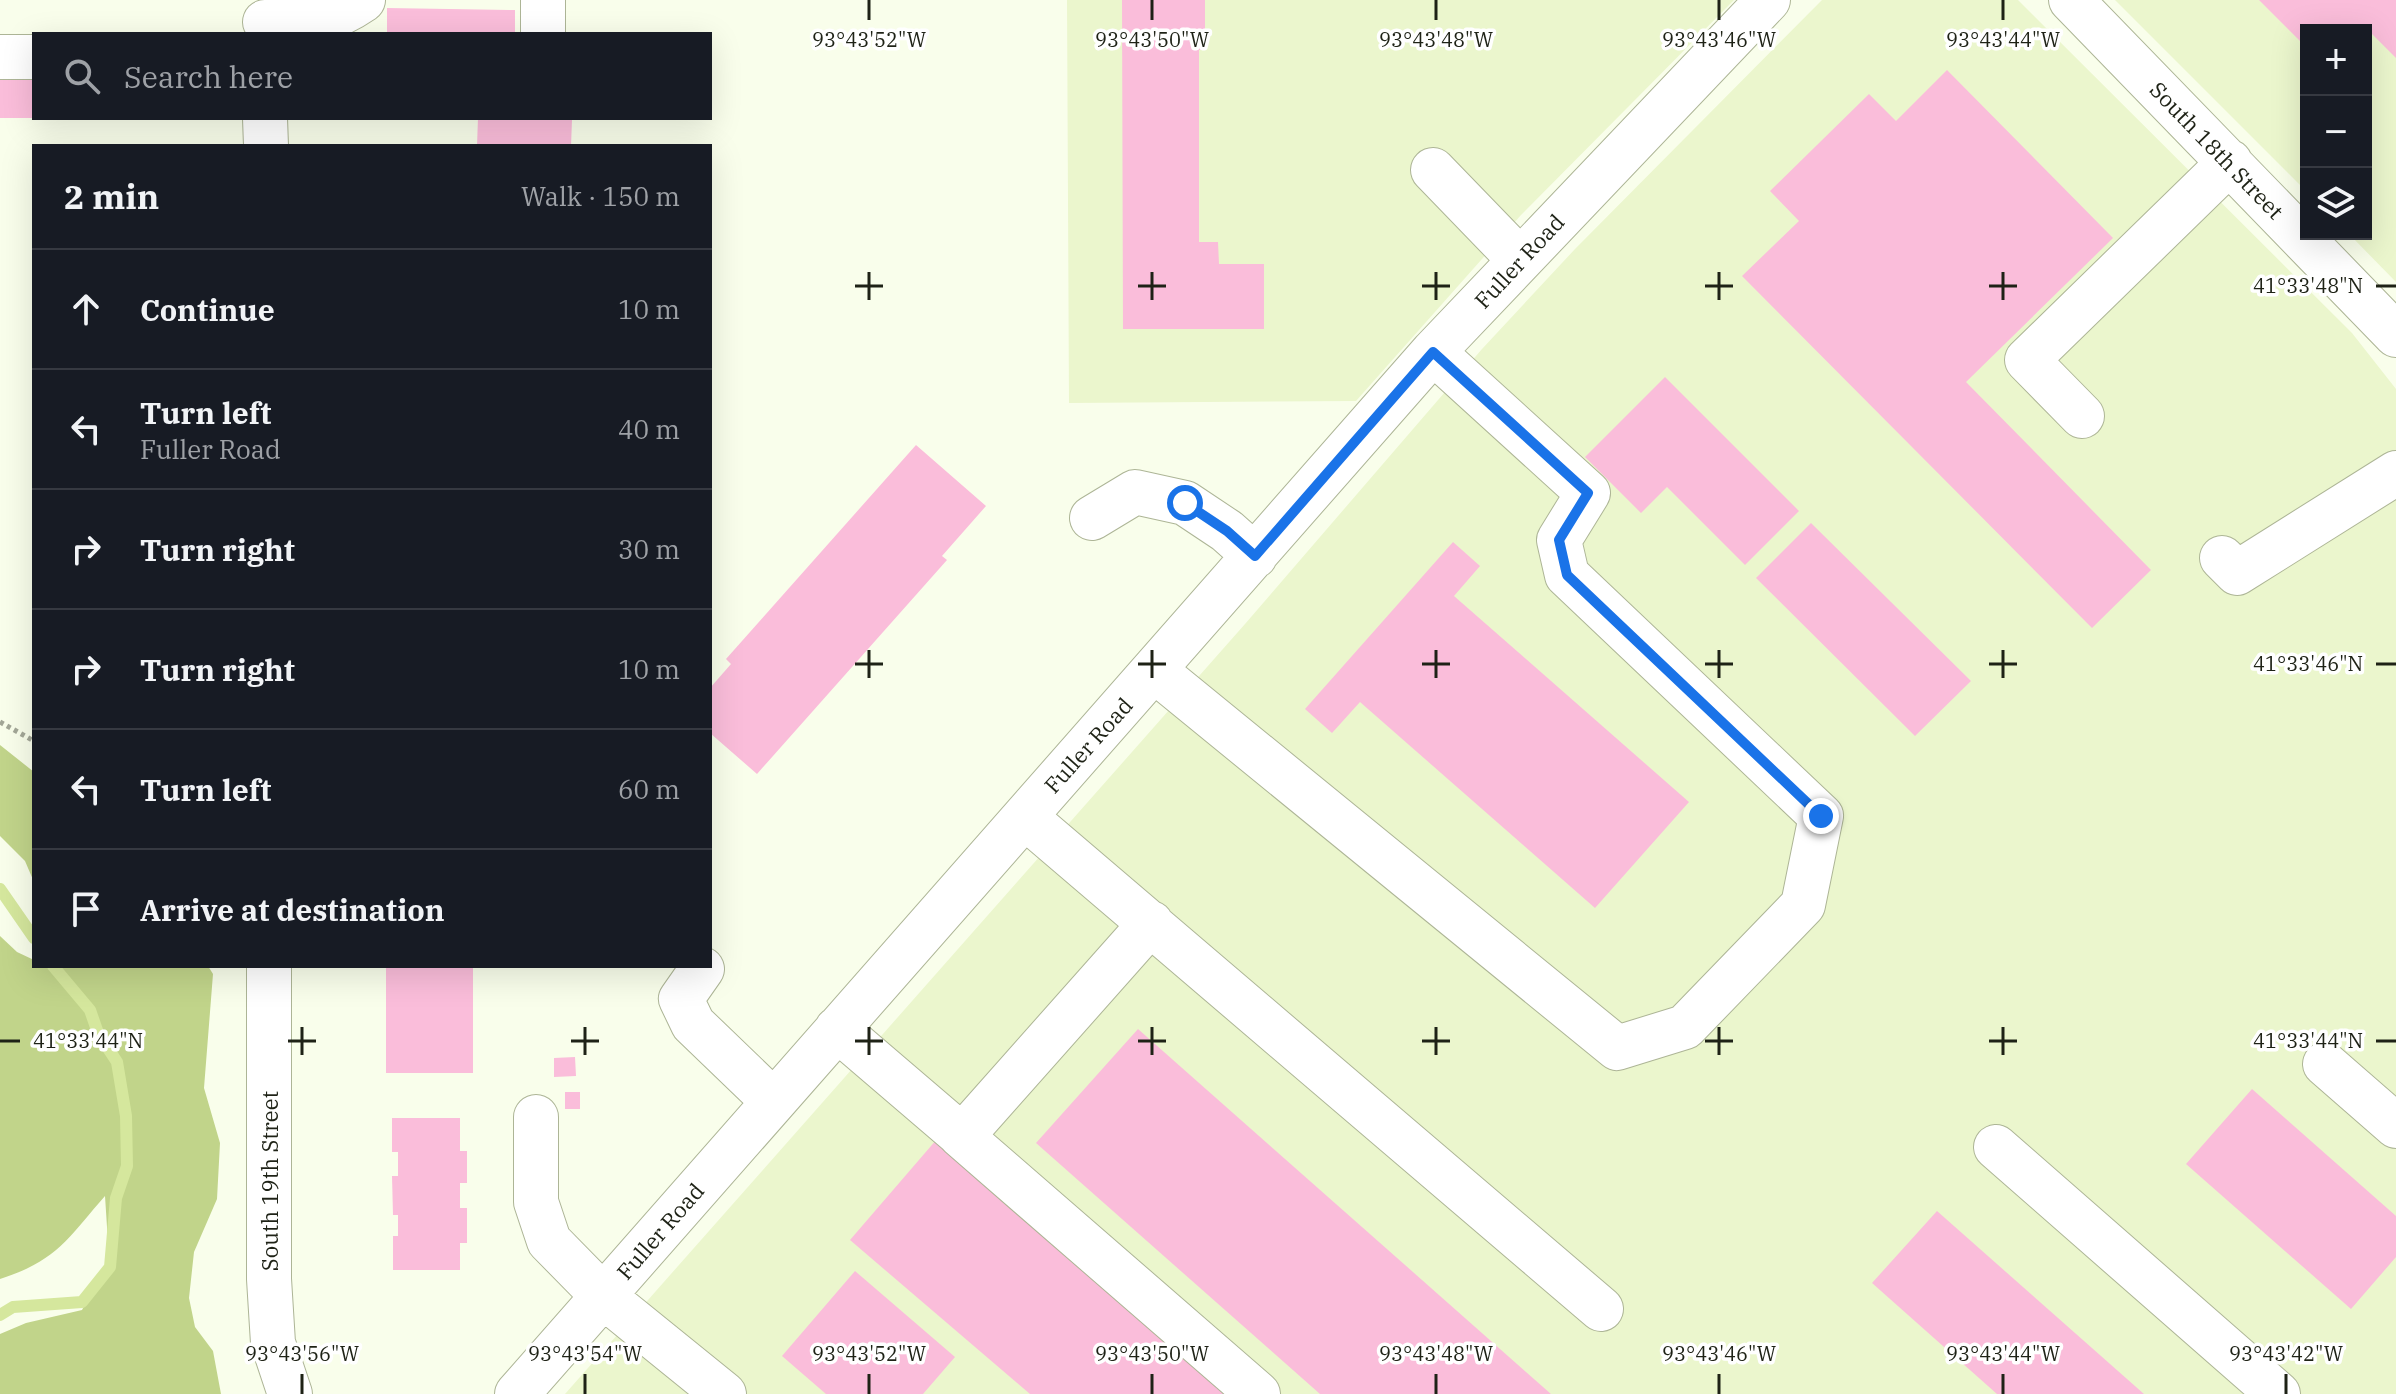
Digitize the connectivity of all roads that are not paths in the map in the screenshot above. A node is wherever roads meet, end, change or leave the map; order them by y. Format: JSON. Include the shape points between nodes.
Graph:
{"nodes":[{"id":1,"x":363,"y":0,"type":"edge"},
{"id":2,"x":543,"y":0,"type":"edge"},
{"id":3,"x":1768,"y":0,"type":"edge"},
{"id":4,"x":2071,"y":0,"type":"edge"},
{"id":5,"x":265,"y":19,"type":"edge"},
{"id":6,"x":543,"y":32,"type":"edge"},
{"id":7,"x":0,"y":57,"type":"edge"},
{"id":8,"x":32,"y":57,"type":"edge"},
{"id":9,"x":265,"y":120,"type":"edge"},
{"id":10,"x":266,"y":144,"type":"edge"},
{"id":11,"x":2230,"y":162,"type":"junction"},
{"id":12,"x":1433,"y":170,"type":"dead end"},
{"id":13,"x":1520,"y":260,"type":"junction"},
{"id":14,"x":2396,"y":335,"type":"edge"},
{"id":15,"x":1433,"y":352,"type":"junction"},
{"id":16,"x":2082,"y":416,"type":"dead end"},
{"id":17,"x":2396,"y":473,"type":"edge"},
{"id":18,"x":1092,"y":518,"type":"dead end"},
{"id":19,"x":1255,"y":556,"type":"junction"},
{"id":20,"x":2222,"y":558,"type":"dead end"},
{"id":21,"x":1154,"y":670,"type":"junction"},
{"id":22,"x":1025,"y":817,"type":"junction"},
{"id":23,"x":1151,"y":923,"type":"junction"},
{"id":24,"x":269,"y":968,"type":"edge"},
{"id":25,"x":702,"y":969,"type":"dead end"},
{"id":26,"x":837,"y":1029,"type":"junction"},
{"id":27,"x":2325,"y":1064,"type":"dead end"},
{"id":28,"x":773,"y":1101,"type":"junction"},
{"id":29,"x":536,"y":1117,"type":"dead end"},
{"id":30,"x":2396,"y":1126,"type":"edge"},
{"id":31,"x":960,"y":1135,"type":"junction"},
{"id":32,"x":1996,"y":1147,"type":"dead end"},
{"id":33,"x":603,"y":1296,"type":"junction"},
{"id":34,"x":1601,"y":1309,"type":"dead end"},
{"id":35,"x":290,"y":1394,"type":"edge"},
{"id":36,"x":517,"y":1394,"type":"edge"},
{"id":37,"x":724,"y":1394,"type":"edge"},
{"id":38,"x":1258,"y":1394,"type":"edge"},
{"id":39,"x":2278,"y":1394,"type":"edge"}],
"edges":[{"from":1,"to":5,"type":"street","via":[[326,20]]},
{"from":2,"to":6,"type":"street"},
{"from":3,"to":13,"type":"street","name":"Fuller Road"},
{"from":4,"to":11,"type":"street","name":"South 18th Street"},
{"from":7,"to":8,"type":"street"},
{"from":9,"to":10,"type":"street"},
{"from":11,"to":14,"type":"street","name":"South 18th Street"},
{"from":11,"to":16,"type":"street","via":[[2027,360]]},
{"from":12,"to":13,"type":"street"},
{"from":13,"to":15,"type":"street","name":"Fuller Road"},
{"from":15,"to":19,"type":"street","name":"Fuller Road"},
{"from":15,"to":21,"type":"street","via":[[1588,493],[1559,540],[1567,575],[1821,816],[1803,905],[1685,1027],[1617,1048]]},
{"from":17,"to":20,"type":"street","via":[[2237,573]]},
{"from":18,"to":19,"type":"street","via":[[1135,492],[1185,503]]},
{"from":19,"to":21,"type":"street","name":"Fuller Road"},
{"from":21,"to":22,"type":"street","name":"Fuller Road"},
{"from":22,"to":23,"type":"street"},
{"from":22,"to":26,"type":"street","name":"Fuller Road"},
{"from":23,"to":31,"type":"street"},
{"from":23,"to":34,"type":"street"},
{"from":24,"to":35,"type":"street","name":"South 19th Street","via":[[269,1279],[273,1343]]},
{"from":25,"to":28,"type":"street","via":[[681,999],[693,1024]]},
{"from":26,"to":28,"type":"street","name":"Fuller Road"},
{"from":26,"to":31,"type":"street"},
{"from":27,"to":30,"type":"street"},
{"from":28,"to":33,"type":"street","name":"Fuller Road"},
{"from":29,"to":33,"type":"street","via":[[536,1202],[549,1241]]},
{"from":31,"to":38,"type":"street"},
{"from":32,"to":39,"type":"street"},
{"from":33,"to":36,"type":"street","name":"Fuller Road"},
{"from":33,"to":37,"type":"street"}]}
